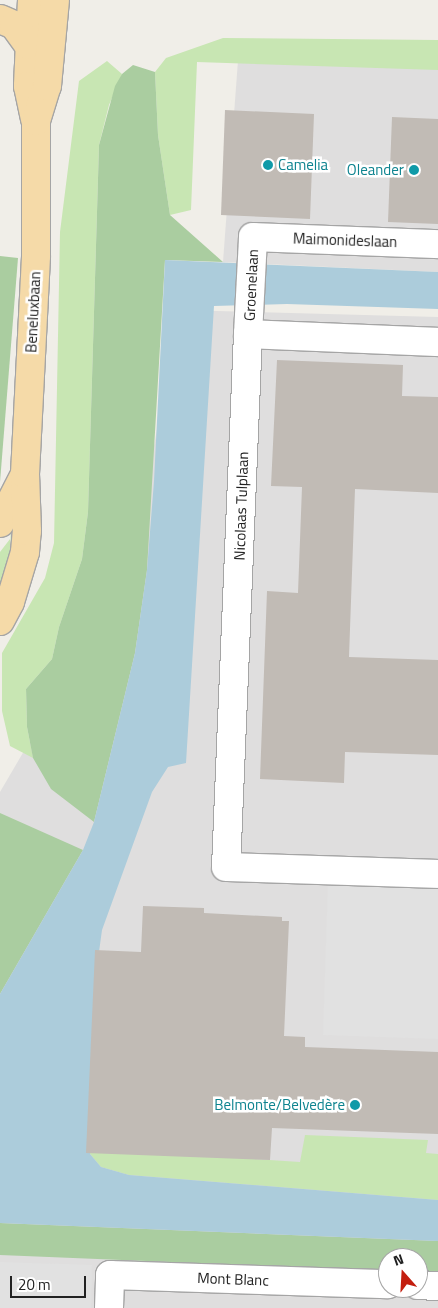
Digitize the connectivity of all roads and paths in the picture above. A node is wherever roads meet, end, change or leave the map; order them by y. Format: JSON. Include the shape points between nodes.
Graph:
{"nodes":[{"id":1,"x":32,"y":0,"type":"edge"},
{"id":2,"x":55,"y":0,"type":"edge"},
{"id":3,"x":0,"y":19,"type":"edge"},
{"id":4,"x":28,"y":44,"type":"junction"},
{"id":5,"x":36,"y":120,"type":"junction"},
{"id":6,"x":438,"y":244,"type":"edge"},
{"id":7,"x":253,"y":247,"type":"joint"},
{"id":8,"x":249,"y":322,"type":"junction"},
{"id":9,"x":438,"y":342,"type":"edge"},
{"id":10,"x":25,"y":474,"type":"junction"},
{"id":11,"x":0,"y":523,"type":"edge"},
{"id":12,"x":0,"y":621,"type":"edge"},
{"id":13,"x":438,"y":874,"type":"edge"},
{"id":14,"x":378,"y":1284,"type":"edge"},
{"id":15,"x":109,"y":1308,"type":"edge"}],
"edges":[{"from":1,"to":4,"type":"main road"},
{"from":2,"to":5,"type":"main road","name":"Beneluxbaan","via":[[47,86]]},
{"from":3,"to":4,"type":"main road","via":[[14,25]]},
{"from":4,"to":5,"type":"main road","via":[[28,86]]},
{"from":5,"to":10,"type":"main road","name":"Beneluxbaan","via":[[36,255]]},
{"from":6,"to":7,"type":"street","name":"Maimonideslaan"},
{"from":7,"to":8,"type":"street","name":"Groenelaan"},
{"from":8,"to":9,"type":"street"},
{"from":8,"to":13,"type":"street","name":"Nicolaas Tulplaan","via":[[226,867]]},
{"from":10,"to":11,"type":"main road"},
{"from":10,"to":12,"type":"main road","name":"Beneluxbaan","via":[[25,552],[10,602]]},
{"from":14,"to":15,"type":"street","name":"Mont Blanc","via":[[110,1275]]}]}
